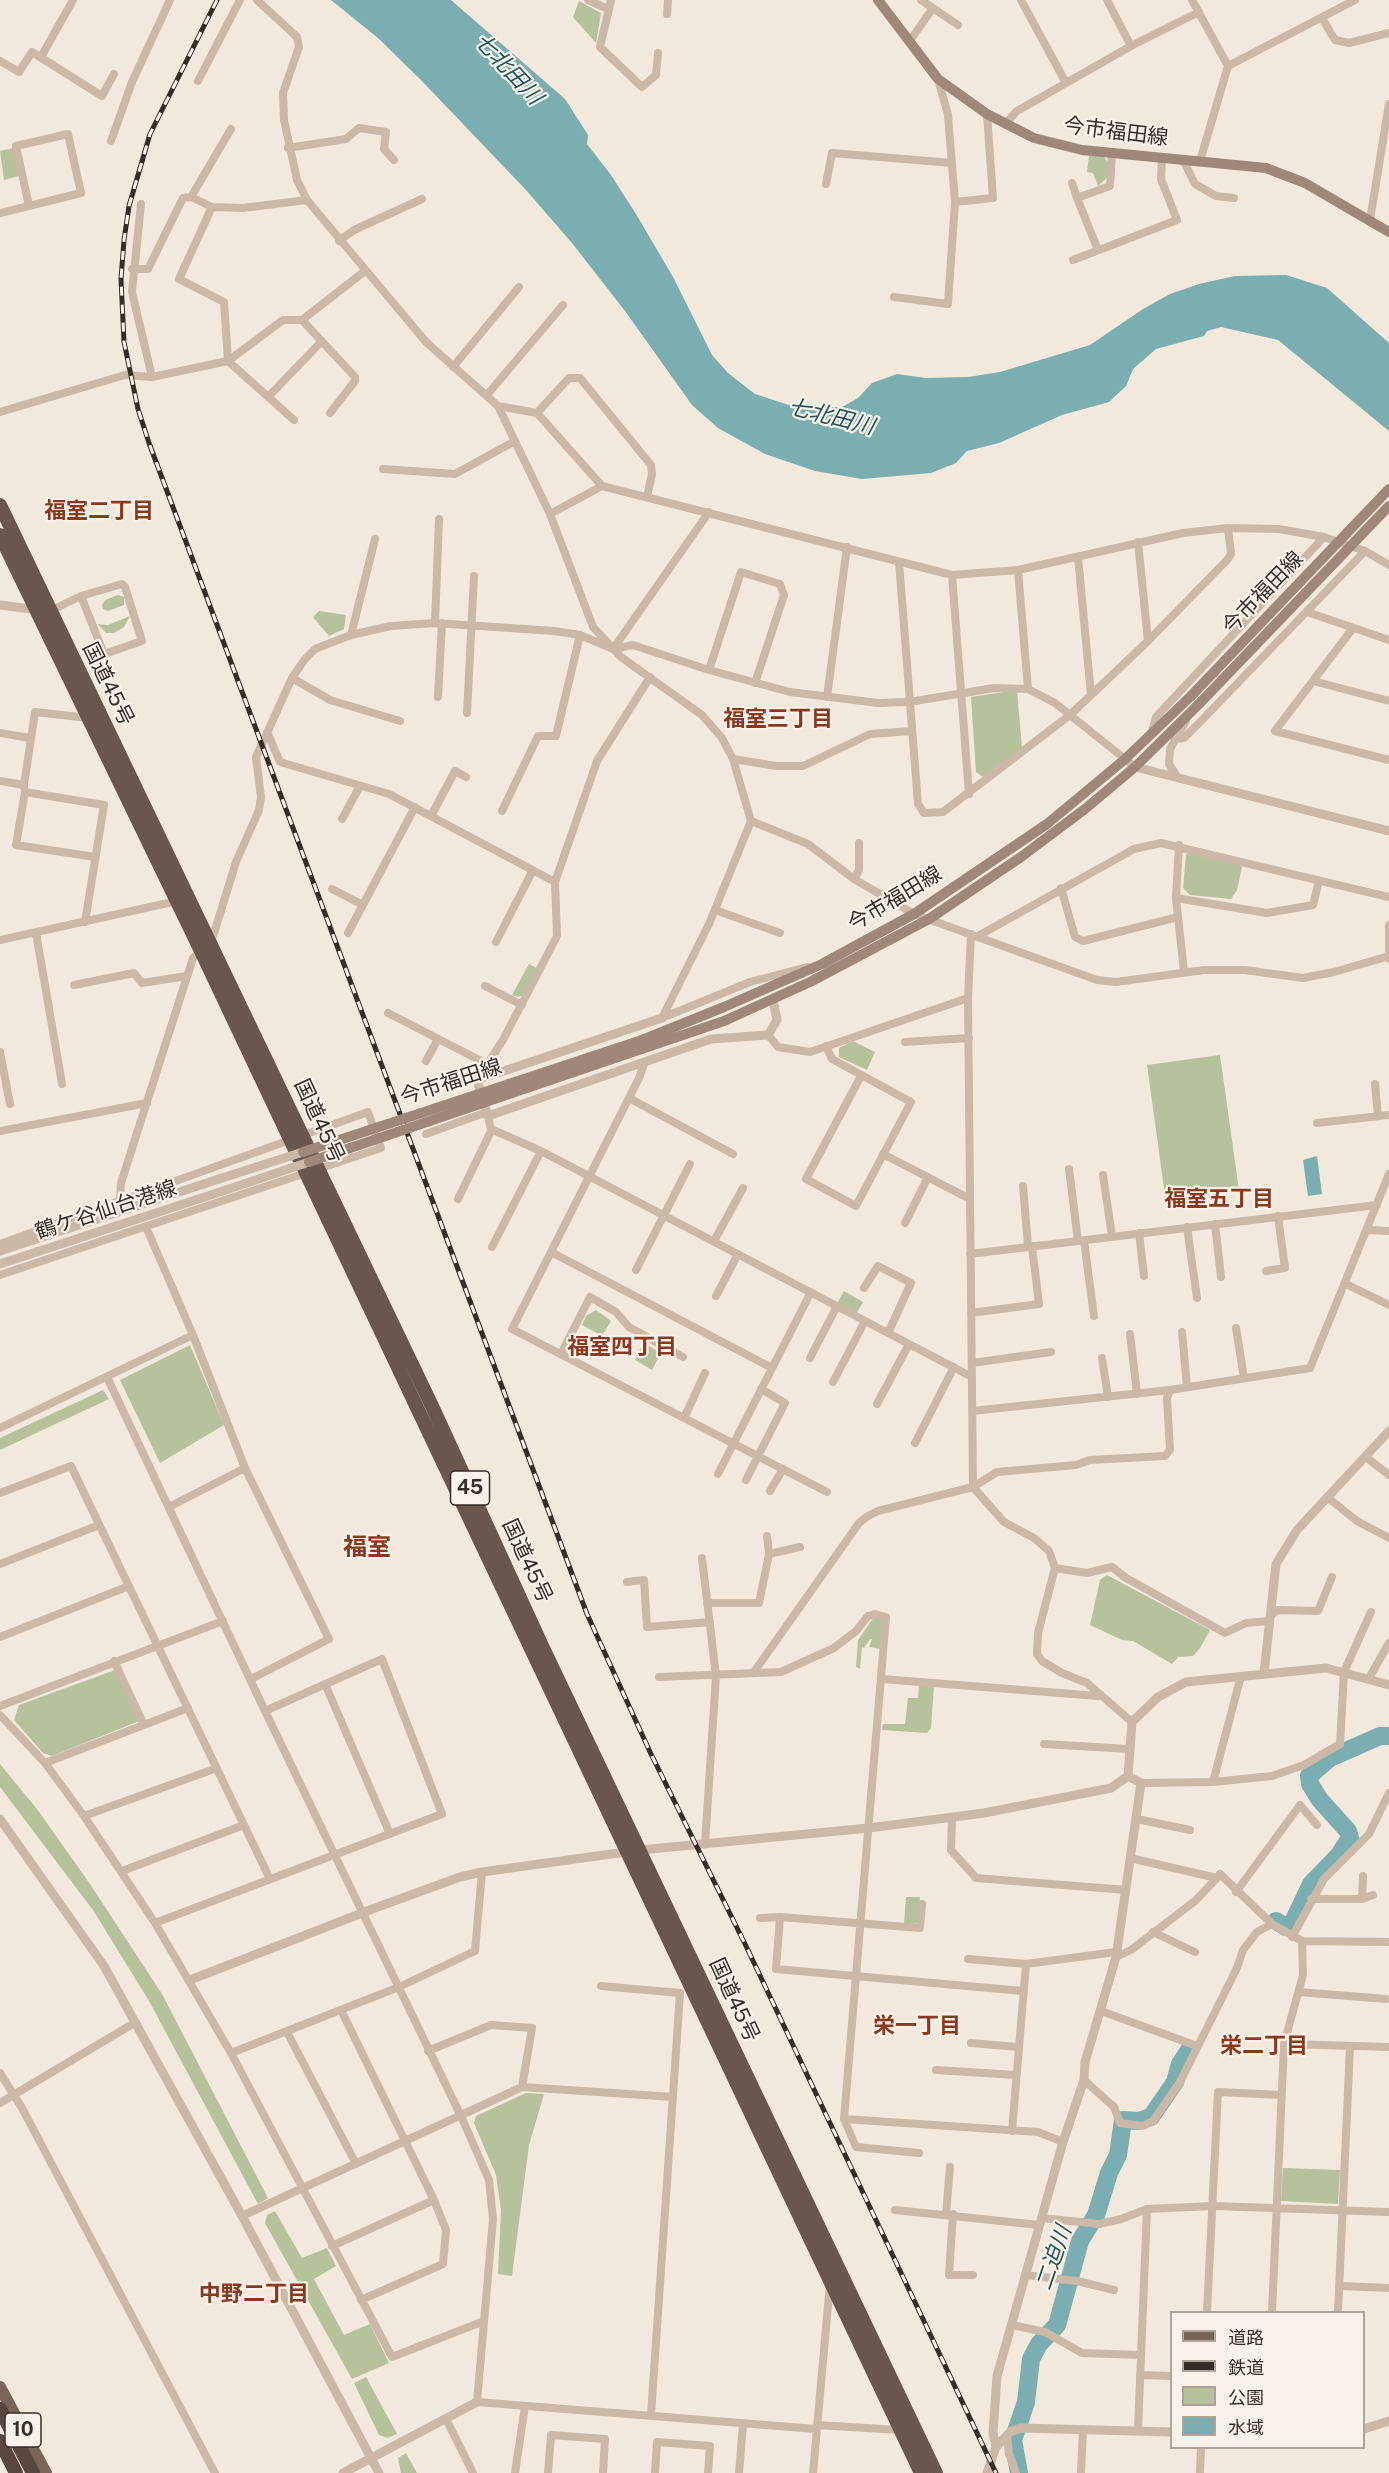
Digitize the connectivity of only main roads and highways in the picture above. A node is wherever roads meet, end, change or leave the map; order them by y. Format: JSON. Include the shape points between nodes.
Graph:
{"nodes":[{"id":1,"x":878,"y":0,"type":"edge"},
{"id":2,"x":1389,"y":232,"type":"edge"},
{"id":3,"x":1389,"y":489,"type":"edge"},
{"id":4,"x":0,"y":505,"type":"edge"},
{"id":5,"x":1389,"y":506,"type":"edge"},
{"id":6,"x":0,"y":535,"type":"edge"},
{"id":7,"x":43,"y":611,"type":"junction"},
{"id":8,"x":1195,"y":700,"type":"junction"},
{"id":9,"x":206,"y":947,"type":"junction"},
{"id":10,"x":511,"y":1089,"type":"junction"},
{"id":11,"x":303,"y":1152,"type":"road end"},
{"id":12,"x":312,"y":1169,"type":"junction"},
{"id":13,"x":0,"y":2387,"type":"edge"},
{"id":14,"x":0,"y":2409,"type":"edge"},
{"id":15,"x":0,"y":2441,"type":"edge"},
{"id":16,"x":0,"y":2450,"type":"edge"},
{"id":17,"x":11,"y":2473,"type":"edge"},
{"id":18,"x":16,"y":2473,"type":"edge"},
{"id":19,"x":33,"y":2473,"type":"edge"},
{"id":20,"x":46,"y":2473,"type":"edge"},
{"id":21,"x":921,"y":2473,"type":"edge"},
{"id":22,"x":936,"y":2473,"type":"edge"}],
"edges":[{"from":1,"to":2,"type":"main road","name":"今市福田線","via":[[938,79],[1005,124],[1061,147],[1266,168],[1286,174]]},
{"from":3,"to":8,"type":"main road","name":"今市福田線","bridge":true},
{"from":4,"to":7,"type":"highway","name":"国道45号","number":"45"},
{"from":5,"to":8,"type":"main road","name":"今市福田線","bridge":true},
{"from":6,"to":7,"type":"highway","name":"国道45号","number":"45"},
{"from":7,"to":9,"type":"highway","name":"国道45号","number":"45"},
{"from":7,"to":9,"type":"highway","name":"国道45号","number":"45","via":[[89,718],[177,901]]},
{"from":8,"to":10,"type":"main road","name":"今市福田線","via":[[1047,824],[914,914],[822,964],[724,1007]]},
{"from":8,"to":10,"type":"main road","name":"今市福田線","via":[[1190,714],[1085,809],[929,919],[772,1000],[653,1047]]},
{"from":9,"to":12,"type":"highway","name":"国道45号","number":"45"},
{"from":10,"to":11,"type":"main road","name":"今市福田線","bridge":true},
{"from":10,"to":12,"type":"main road","name":"今市福田線","bridge":true},
{"from":12,"to":21,"type":"highway","name":"国道45号","number":"45","via":[[626,1853]]},
{"from":12,"to":22,"type":"highway","name":"国道45号","number":"45"},
{"from":13,"to":20,"type":"main road","number":"10"},
{"from":14,"to":19,"type":"highway"},
{"from":15,"to":18,"type":"highway"},
{"from":16,"to":17,"type":"main road","number":"10"}]}
